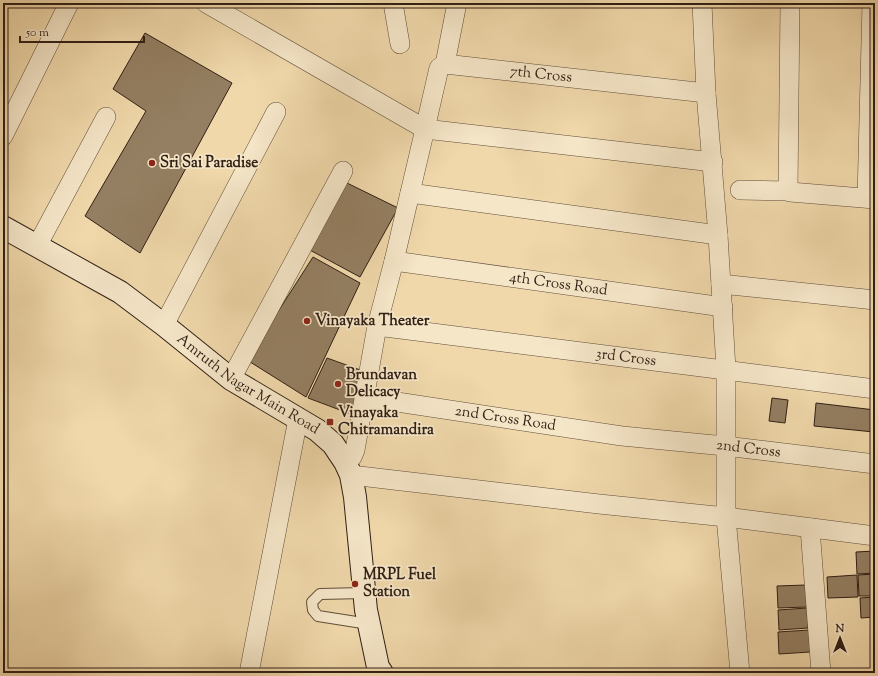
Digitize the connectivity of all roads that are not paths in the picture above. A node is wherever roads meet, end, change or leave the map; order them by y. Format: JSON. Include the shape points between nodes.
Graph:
{"nodes":[{"id":1,"x":69,"y":3,"type":"edge"},
{"id":2,"x":206,"y":3,"type":"edge"},
{"id":3,"x":393,"y":3,"type":"edge"},
{"id":4,"x":457,"y":3,"type":"edge"},
{"id":5,"x":702,"y":3,"type":"edge"},
{"id":6,"x":790,"y":3,"type":"edge"},
{"id":7,"x":872,"y":3,"type":"edge"},
{"id":8,"x":400,"y":44,"type":"dead end"},
{"id":9,"x":445,"y":64,"type":"junction"},
{"id":10,"x":706,"y":93,"type":"junction"},
{"id":11,"x":276,"y":112,"type":"dead end"},
{"id":12,"x":106,"y":117,"type":"dead end"},
{"id":13,"x":425,"y":130,"type":"junction"},
{"id":14,"x":3,"y":136,"type":"edge"},
{"id":15,"x":713,"y":162,"type":"junction"},
{"id":16,"x":343,"y":171,"type":"dead end"},
{"id":17,"x":740,"y":190,"type":"dead end"},
{"id":18,"x":788,"y":191,"type":"junction"},
{"id":19,"x":410,"y":193,"type":"junction"},
{"id":20,"x":871,"y":199,"type":"edge"},
{"id":21,"x":3,"y":227,"type":"edge"},
{"id":22,"x":718,"y":235,"type":"junction"},
{"id":23,"x":38,"y":246,"type":"junction"},
{"id":24,"x":394,"y":261,"type":"junction"},
{"id":25,"x":721,"y":284,"type":"junction"},
{"id":26,"x":875,"y":300,"type":"edge"},
{"id":27,"x":723,"y":307,"type":"junction"},
{"id":28,"x":164,"y":325,"type":"junction"},
{"id":29,"x":377,"y":326,"type":"junction"},
{"id":30,"x":726,"y":370,"type":"junction"},
{"id":31,"x":232,"y":379,"type":"junction"},
{"id":32,"x":875,"y":389,"type":"edge"},
{"id":33,"x":364,"y":397,"type":"junction"},
{"id":34,"x":298,"y":419,"type":"junction"},
{"id":35,"x":622,"y":436,"type":"joint"},
{"id":36,"x":725,"y":446,"type":"junction"},
{"id":37,"x":875,"y":464,"type":"edge"},
{"id":38,"x":348,"y":469,"type":"junction"},
{"id":39,"x":726,"y":516,"type":"junction"},
{"id":40,"x":810,"y":528,"type":"junction"},
{"id":41,"x":875,"y":536,"type":"edge"},
{"id":42,"x":364,"y":593,"type":"junction"},
{"id":43,"x":369,"y":624,"type":"junction"},
{"id":44,"x":249,"y":673,"type":"edge"},
{"id":45,"x":382,"y":673,"type":"edge"},
{"id":46,"x":740,"y":673,"type":"edge"},
{"id":47,"x":822,"y":673,"type":"edge"}],
"edges":[{"from":1,"to":14,"type":"street"},
{"from":2,"to":13,"type":"street"},
{"from":3,"to":8,"type":"street"},
{"from":4,"to":9,"type":"street"},
{"from":5,"to":10,"type":"street"},
{"from":6,"to":18,"type":"street"},
{"from":7,"to":20,"type":"street"},
{"from":9,"to":10,"type":"street","name":"7th Cross"},
{"from":9,"to":13,"type":"street","via":[[439,68]]},
{"from":10,"to":15,"type":"street"},
{"from":11,"to":28,"type":"street"},
{"from":12,"to":23,"type":"street"},
{"from":13,"to":15,"type":"street"},
{"from":13,"to":19,"type":"street"},
{"from":15,"to":22,"type":"street"},
{"from":16,"to":31,"type":"street"},
{"from":17,"to":18,"type":"street"},
{"from":18,"to":20,"type":"street"},
{"from":19,"to":22,"type":"street"},
{"from":19,"to":24,"type":"street"},
{"from":21,"to":23,"type":"main road","name":"Amruth Nagar Main Road"},
{"from":22,"to":25,"type":"street"},
{"from":23,"to":28,"type":"main road","name":"Amruth Nagar Main Road","via":[[120,292]]},
{"from":24,"to":27,"type":"street","name":"4th Cross Road"},
{"from":24,"to":29,"type":"street"},
{"from":25,"to":26,"type":"street"},
{"from":25,"to":27,"type":"street"},
{"from":27,"to":30,"type":"street"},
{"from":28,"to":31,"type":"main road","name":"Amruth Nagar Main Road"},
{"from":29,"to":30,"type":"street","name":"3rd Cross"},
{"from":29,"to":33,"type":"street"},
{"from":30,"to":32,"type":"street","name":"3rd Cross"},
{"from":30,"to":36,"type":"street"},
{"from":31,"to":34,"type":"main road","name":"Amruth Nagar Main Road"},
{"from":33,"to":35,"type":"street","name":"2nd Cross Road"},
{"from":33,"to":38,"type":"street","via":[[355,450]]},
{"from":34,"to":38,"type":"main road","name":"Amruth Nagar Main Road","via":[[317,430],[333,444]]},
{"from":34,"to":44,"type":"street"},
{"from":35,"to":36,"type":"street","name":"2nd Cross"},
{"from":36,"to":37,"type":"street","name":"2nd Cross"},
{"from":36,"to":39,"type":"street"},
{"from":38,"to":39,"type":"street","via":[[599,504]]},
{"from":38,"to":42,"type":"main road","name":"Amruth Nagar Main Road","via":[[355,497]]},
{"from":39,"to":40,"type":"street"},
{"from":39,"to":46,"type":"street"},
{"from":40,"to":41,"type":"street"},
{"from":40,"to":47,"type":"street"},
{"from":42,"to":43,"type":"main road","name":"Amruth Nagar Main Road"},
{"from":42,"to":43,"type":"lane","via":[[320,594],[312,602],[313,610],[318,616]]},
{"from":43,"to":45,"type":"main road","name":"Amruth Nagar Main Road","via":[[378,667]]}]}
